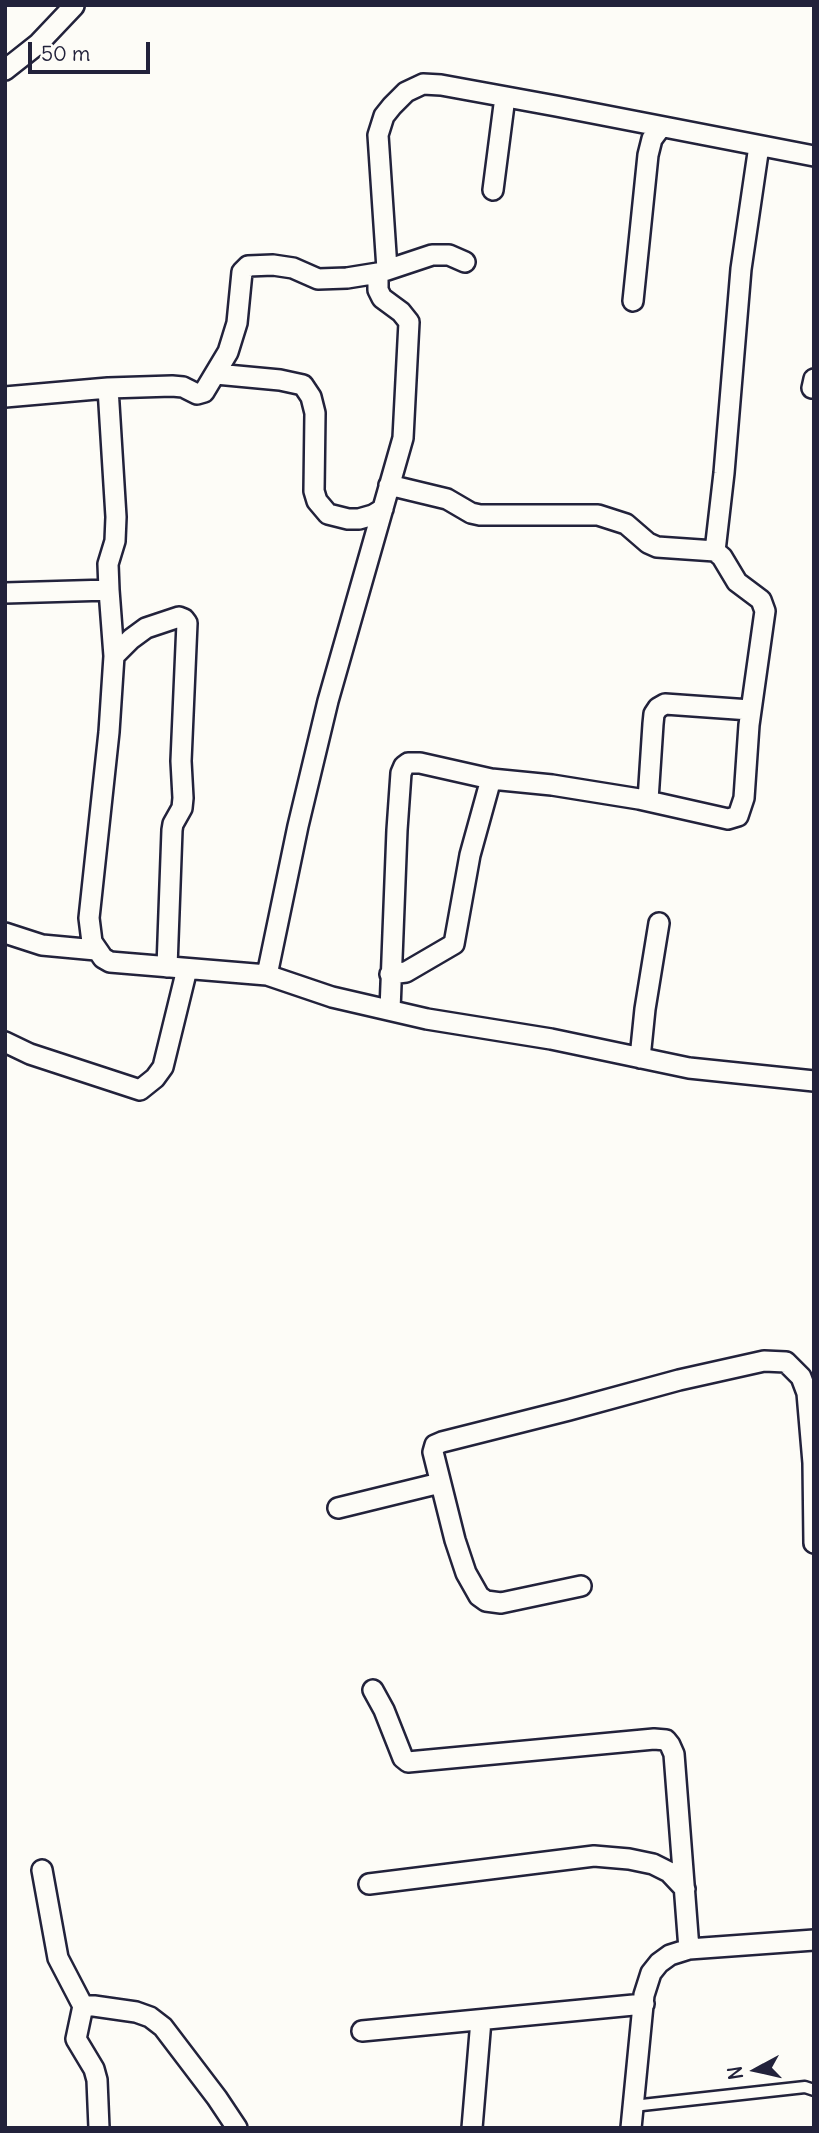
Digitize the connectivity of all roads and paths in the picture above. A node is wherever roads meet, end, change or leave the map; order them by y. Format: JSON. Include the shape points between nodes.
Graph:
{"nodes":[{"id":1,"x":74,"y":6,"type":"edge"},
{"id":2,"x":5,"y":70,"type":"edge"},
{"id":3,"x":505,"y":97,"type":"junction"},
{"id":4,"x":661,"y":127,"type":"junction"},
{"id":5,"x":759,"y":146,"type":"junction"},
{"id":6,"x":814,"y":156,"type":"edge"},
{"id":7,"x":494,"y":190,"type":"dead end"},
{"id":8,"x":465,"y":262,"type":"dead end"},
{"id":9,"x":382,"y":271,"type":"junction"},
{"id":10,"x":633,"y":301,"type":"dead end"},
{"id":11,"x":216,"y":374,"type":"junction"},
{"id":12,"x":108,"y":388,"type":"junction"},
{"id":13,"x":5,"y":397,"type":"edge"},
{"id":14,"x":389,"y":485,"type":"junction"},
{"id":15,"x":383,"y":509,"type":"junction"},
{"id":16,"x":715,"y":551,"type":"junction"},
{"id":17,"x":109,"y":590,"type":"junction"},
{"id":18,"x":5,"y":593,"type":"edge"},
{"id":19,"x":114,"y":656,"type":"junction"},
{"id":20,"x":750,"y":710,"type":"junction"},
{"id":21,"x":491,"y":779,"type":"junction"},
{"id":22,"x":648,"y":800,"type":"junction"},
{"id":23,"x":659,"y":923,"type":"dead end"},
{"id":24,"x":5,"y":933,"type":"edge"},
{"id":25,"x":96,"y":950,"type":"junction"},
{"id":26,"x":177,"y":968,"type":"junction"},
{"id":27,"x":390,"y":974,"type":"junction"},
{"id":28,"x":267,"y":975,"type":"junction"},
{"id":29,"x":390,"y":1010,"type":"junction"},
{"id":30,"x":5,"y":1042,"type":"edge"},
{"id":31,"x":640,"y":1058,"type":"junction"},
{"id":32,"x":814,"y":1082,"type":"edge"},
{"id":33,"x":813,"y":1426,"type":"edge"},
{"id":34,"x":440,"y":1483,"type":"junction"},
{"id":35,"x":338,"y":1507,"type":"dead end"},
{"id":36,"x":814,"y":1543,"type":"edge"},
{"id":37,"x":581,"y":1586,"type":"dead end"},
{"id":38,"x":373,"y":1689,"type":"dead end"},
{"id":39,"x":42,"y":1871,"type":"dead end"},
{"id":40,"x":369,"y":1884,"type":"dead end"},
{"id":41,"x":685,"y":1889,"type":"junction"},
{"id":42,"x":814,"y":1940,"type":"edge"},
{"id":43,"x":690,"y":1949,"type":"junction"},
{"id":44,"x":643,"y":2004,"type":"junction"},
{"id":45,"x":83,"y":2006,"type":"junction"},
{"id":46,"x":481,"y":2020,"type":"junction"},
{"id":47,"x":362,"y":2031,"type":"dead end"},
{"id":48,"x":814,"y":2090,"type":"edge"},
{"id":49,"x":633,"y":2106,"type":"junction"},
{"id":50,"x":99,"y":2128,"type":"edge"},
{"id":51,"x":237,"y":2128,"type":"edge"},
{"id":52,"x":472,"y":2128,"type":"edge"},
{"id":53,"x":631,"y":2128,"type":"edge"}],
"edges":[{"from":1,"to":2,"type":"street"},
{"from":3,"to":4,"type":"street"},
{"from":3,"to":7,"type":"street"},
{"from":3,"to":9,"type":"street","via":[[423,84],[406,92],[384,116],[377,135]]},
{"from":4,"to":5,"type":"street"},
{"from":4,"to":10,"type":"street","via":[[648,155]]},
{"from":5,"to":6,"type":"street"},
{"from":5,"to":16,"type":"street","via":[[741,269]]},
{"from":8,"to":9,"type":"street","via":[[444,254]]},
{"from":9,"to":11,"type":"street","via":[[318,279],[293,268],[247,265],[242,272],[237,323]]},
{"from":9,"to":14,"type":"street","via":[[378,290],[382,298],[409,322],[403,438]]},
{"from":11,"to":12,"type":"street","via":[[200,394],[172,386]]},
{"from":11,"to":15,"type":"street","via":[[303,385],[315,413],[317,501],[328,514],[348,519]]},
{"from":12,"to":13,"type":"street"},
{"from":12,"to":17,"type":"street","via":[[116,517]]},
{"from":14,"to":15,"type":"street"},
{"from":14,"to":16,"type":"street","via":[[447,499],[480,515],[598,515],[626,524],[657,547]]},
{"from":15,"to":28,"type":"street","via":[[328,701]]},
{"from":16,"to":20,"type":"street","via":[[737,582],[764,604]]},
{"from":17,"to":18,"type":"street"},
{"from":17,"to":19,"type":"street"},
{"from":19,"to":25,"type":"street","via":[[89,918]]},
{"from":19,"to":26,"type":"street","via":[[146,628],[179,617],[187,623],[183,798],[172,830]]},
{"from":20,"to":22,"type":"street","via":[[665,704],[658,708]]},
{"from":20,"to":22,"type":"street","via":[[744,798],[738,816],[728,819]]},
{"from":21,"to":22,"type":"street"},
{"from":21,"to":27,"type":"street","via":[[470,855],[454,944],[406,972]]},
{"from":21,"to":27,"type":"street","via":[[420,763],[404,766]]},
{"from":23,"to":31,"type":"street"},
{"from":24,"to":25,"type":"street","via":[[43,945]]},
{"from":25,"to":26,"type":"street","via":[[110,962]]},
{"from":26,"to":28,"type":"street"},
{"from":26,"to":30,"type":"street","via":[[163,1067],[140,1090]]},
{"from":27,"to":29,"type":"street"},
{"from":28,"to":29,"type":"street"},
{"from":29,"to":31,"type":"street"},
{"from":31,"to":32,"type":"street"},
{"from":33,"to":34,"type":"street","via":[[801,1377],[786,1362],[764,1361],[438,1443],[433,1452]]},
{"from":33,"to":36,"type":"street"},
{"from":34,"to":35,"type":"street"},
{"from":34,"to":37,"type":"street","via":[[466,1573],[479,1596],[501,1603]]},
{"from":38,"to":41,"type":"street","via":[[408,1762],[666,1740],[674,1754]]},
{"from":39,"to":45,"type":"street","via":[[58,1958]]},
{"from":40,"to":41,"type":"street","via":[[594,1856],[653,1864],[669,1872]]},
{"from":41,"to":43,"type":"street"},
{"from":42,"to":43,"type":"street"},
{"from":43,"to":44,"type":"street","via":[[659,1963],[647,1982]]},
{"from":44,"to":46,"type":"street"},
{"from":44,"to":49,"type":"street"},
{"from":45,"to":50,"type":"street","via":[[76,2039],[97,2080]]},
{"from":45,"to":51,"type":"street","via":[[136,2011],[163,2027]]},
{"from":46,"to":47,"type":"street"},
{"from":46,"to":52,"type":"street"},
{"from":48,"to":49,"type":"lane","via":[[805,2087]]},
{"from":49,"to":53,"type":"street"}]}
